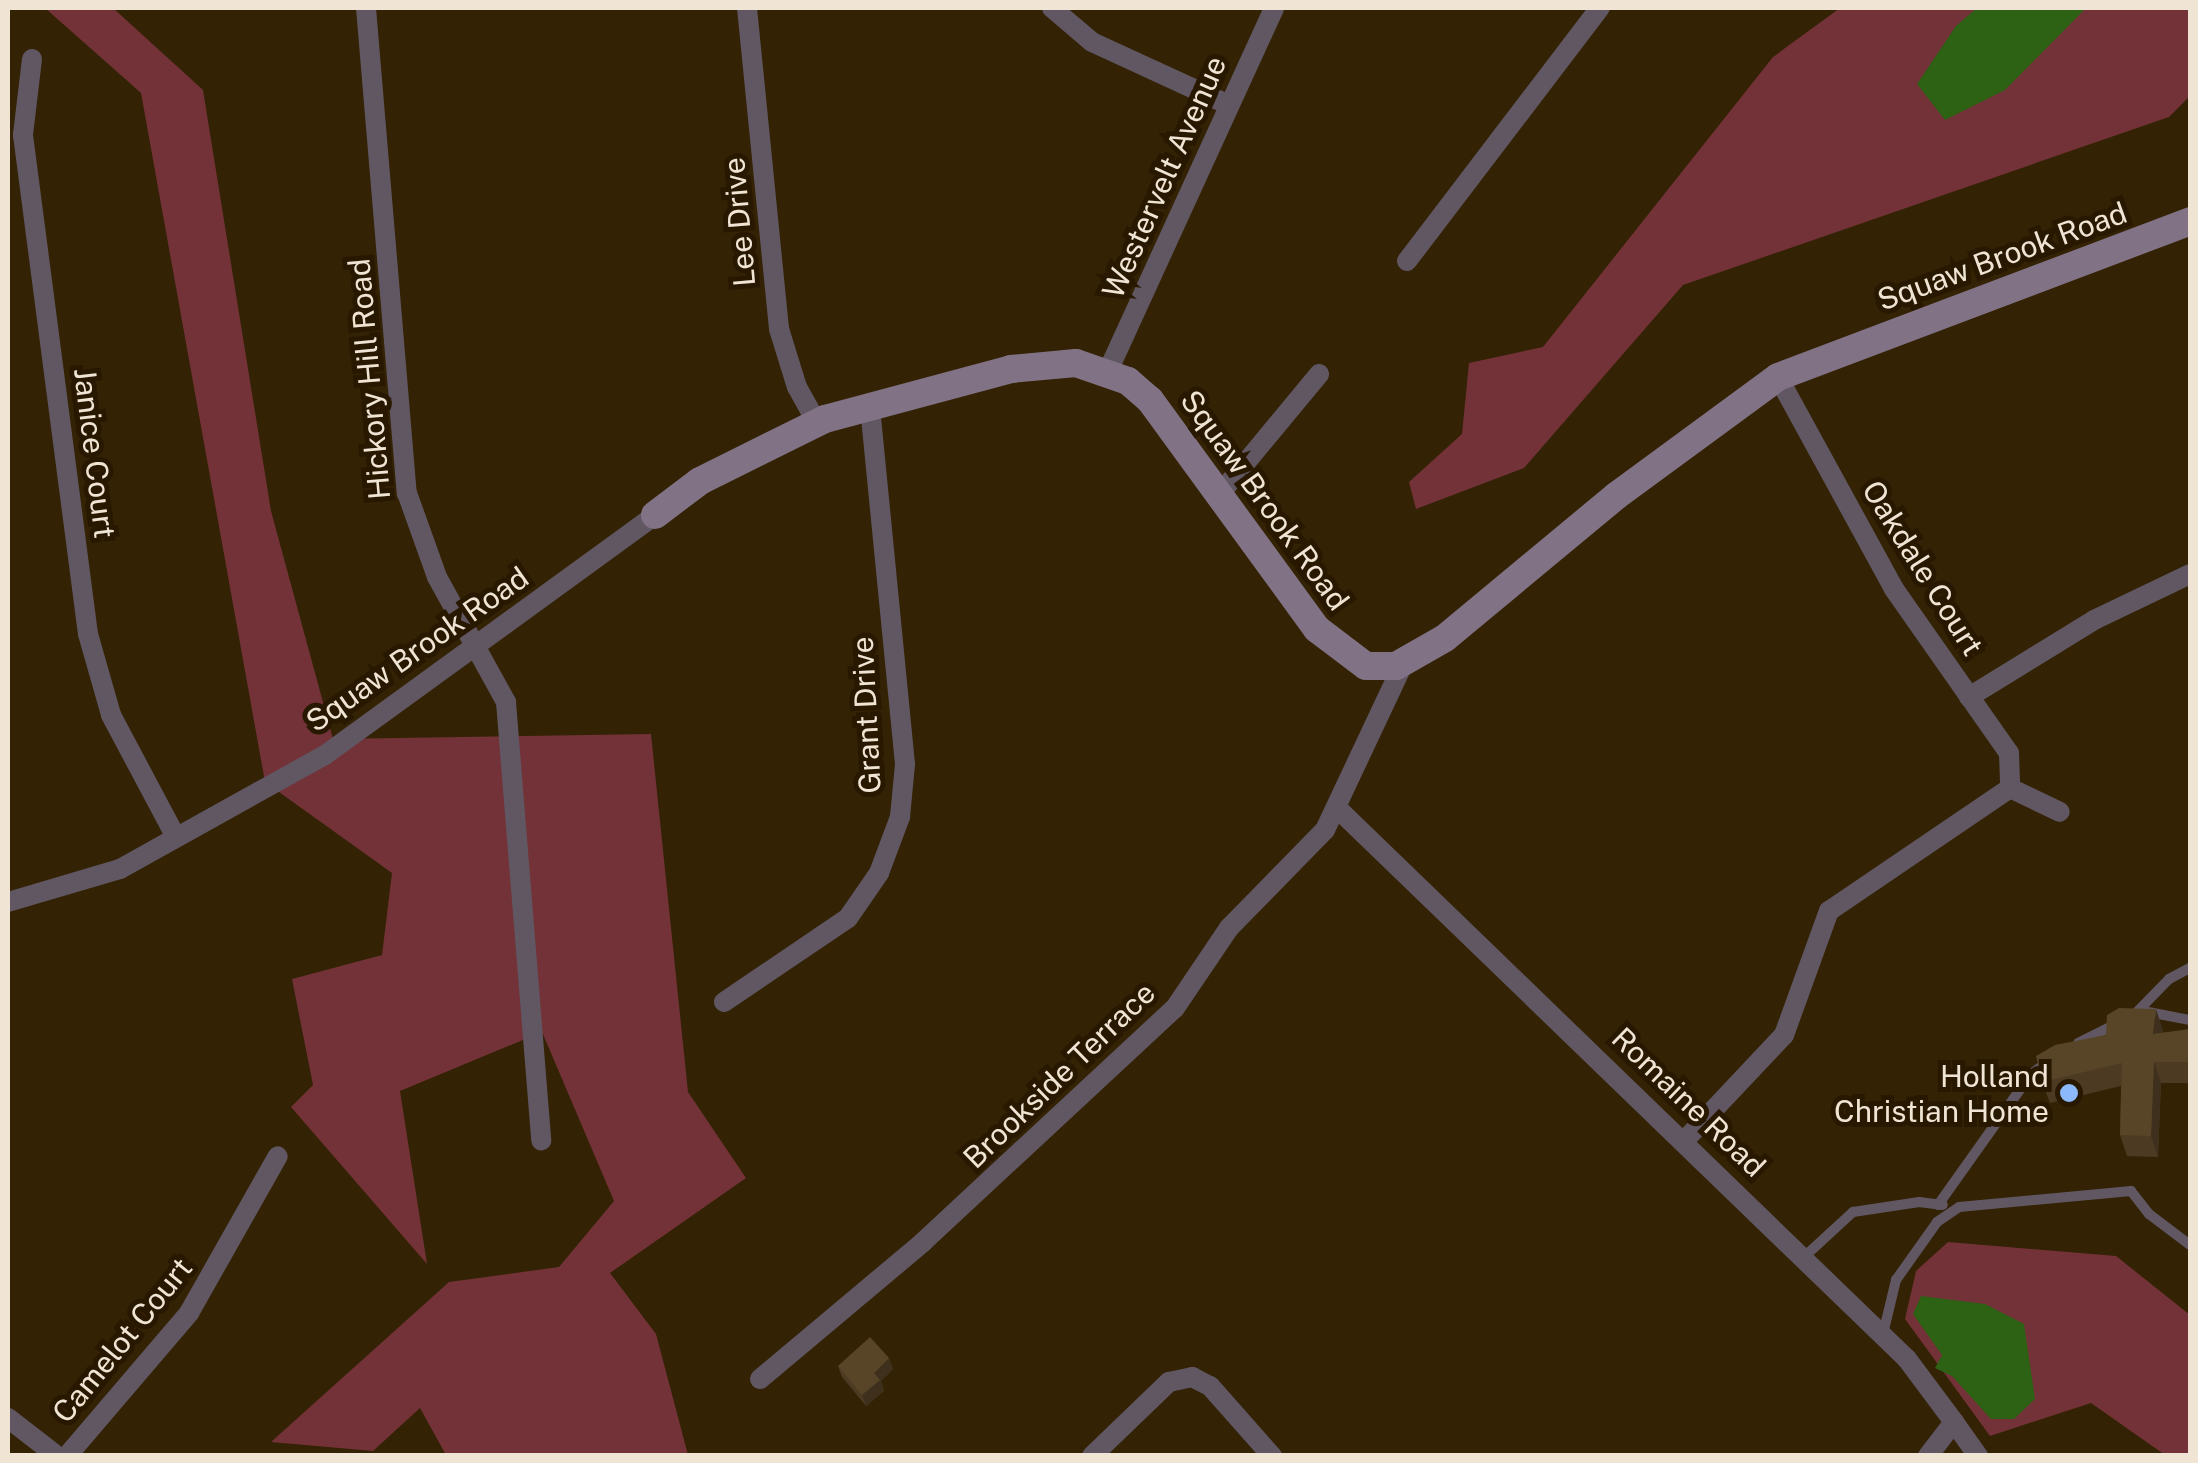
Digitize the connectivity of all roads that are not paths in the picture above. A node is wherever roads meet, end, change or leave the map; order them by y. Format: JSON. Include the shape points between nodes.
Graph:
{"nodes":[{"id":1,"x":366,"y":8,"type":"edge"},
{"id":2,"x":748,"y":8,"type":"edge"},
{"id":3,"x":1052,"y":8,"type":"edge"},
{"id":4,"x":1274,"y":8,"type":"edge"},
{"id":5,"x":1600,"y":8,"type":"edge"},
{"id":6,"x":32,"y":59,"type":"dead end"},
{"id":7,"x":1229,"y":105,"type":"junction"},
{"id":8,"x":2190,"y":221,"type":"edge"},
{"id":9,"x":1407,"y":261,"type":"dead end"},
{"id":10,"x":1108,"y":371,"type":"junction"},
{"id":11,"x":1319,"y":374,"type":"dead end"},
{"id":12,"x":1778,"y":377,"type":"junction"},
{"id":13,"x":870,"y":405,"type":"junction"},
{"id":14,"x":817,"y":423,"type":"junction"},
{"id":15,"x":1219,"y":495,"type":"junction"},
{"id":16,"x":655,"y":515,"type":"joint"},
{"id":17,"x":2190,"y":574,"type":"edge"},
{"id":18,"x":479,"y":645,"type":"junction"},
{"id":19,"x":1403,"y":664,"type":"junction"},
{"id":20,"x":1969,"y":698,"type":"junction"},
{"id":21,"x":2010,"y":788,"type":"junction"},
{"id":22,"x":1336,"y":808,"type":"junction"},
{"id":23,"x":2060,"y":812,"type":"dead end"},
{"id":24,"x":176,"y":838,"type":"junction"},
{"id":25,"x":8,"y":902,"type":"edge"},
{"id":26,"x":2190,"y":968,"type":"edge"},
{"id":27,"x":724,"y":1002,"type":"dead end"},
{"id":28,"x":2142,"y":1010,"type":"junction"},
{"id":29,"x":2190,"y":1020,"type":"edge"},
{"id":30,"x":1685,"y":1140,"type":"junction"},
{"id":31,"x":541,"y":1141,"type":"dead end"},
{"id":32,"x":278,"y":1156,"type":"dead end"},
{"id":33,"x":1938,"y":1205,"type":"junction"},
{"id":34,"x":1959,"y":1208,"type":"junction"},
{"id":35,"x":2190,"y":1245,"type":"edge"},
{"id":36,"x":1804,"y":1257,"type":"junction"},
{"id":37,"x":1882,"y":1336,"type":"junction"},
{"id":38,"x":760,"y":1379,"type":"dead end"},
{"id":39,"x":8,"y":1418,"type":"edge"},
{"id":40,"x":1954,"y":1422,"type":"junction"},
{"id":41,"x":57,"y":1456,"type":"edge"},
{"id":42,"x":67,"y":1456,"type":"edge"},
{"id":43,"x":1092,"y":1456,"type":"edge"},
{"id":44,"x":1272,"y":1456,"type":"edge"},
{"id":45,"x":1928,"y":1456,"type":"edge"},
{"id":46,"x":1978,"y":1456,"type":"edge"}],
"edges":[{"from":1,"to":18,"type":"street","name":"Hickory Hill Road","via":[[407,493],[437,578]]},
{"from":2,"to":14,"type":"street","name":"Lee Drive","via":[[779,328],[796,387]]},
{"from":3,"to":7,"type":"street","via":[[1092,42]]},
{"from":4,"to":7,"type":"street","name":"Westervelt Avenue"},
{"from":5,"to":9,"type":"street"},
{"from":6,"to":24,"type":"street","name":"Janice Court","via":[[23,135],[88,634],[111,715]]},
{"from":7,"to":10,"type":"street","name":"Westervelt Avenue"},
{"from":8,"to":12,"type":"street","name":"Squaw Brook Road"},
{"from":10,"to":13,"type":"street","name":"Squaw Brook Road","via":[[1047,362]]},
{"from":10,"to":15,"type":"street","name":"Squaw Brook Road","via":[[1150,400]]},
{"from":11,"to":15,"type":"street"},
{"from":12,"to":19,"type":"street","name":"Squaw Brook Road","via":[[1677,448],[1445,638]]},
{"from":12,"to":20,"type":"street","name":"Oakdale Court","via":[[1894,589]]},
{"from":13,"to":14,"type":"street","name":"Squaw Brook Road"},
{"from":13,"to":27,"type":"street","name":"Grant Drive","via":[[905,764],[900,817],[879,873],[848,918]]},
{"from":14,"to":16,"type":"street","name":"Squaw Brook Road","via":[[700,481]]},
{"from":15,"to":19,"type":"street","name":"Squaw Brook Road","via":[[1317,629],[1366,666]]},
{"from":16,"to":18,"type":"street","name":"Squaw Brook Road"},
{"from":17,"to":20,"type":"street","via":[[2094,620]]},
{"from":18,"to":24,"type":"street","name":"Squaw Brook Road","via":[[326,755]]},
{"from":18,"to":31,"type":"street","name":"Hickory Hill Road","via":[[506,702]]},
{"from":19,"to":22,"type":"street","name":"Brookside Terrace"},
{"from":20,"to":21,"type":"street","name":"Oakdale Court","via":[[2009,754]]},
{"from":21,"to":23,"type":"street"},
{"from":21,"to":30,"type":"street","via":[[1829,910],[1784,1035]]},
{"from":22,"to":30,"type":"street","name":"Romaine Road"},
{"from":22,"to":38,"type":"street","name":"Brookside Terrace","via":[[1324,830],[1229,928],[1154,1032]]},
{"from":24,"to":25,"type":"street","name":"Squaw Brook Road","via":[[86,884]]},
{"from":26,"to":28,"type":"lane","via":[[2169,979]]},
{"from":28,"to":29,"type":"lane"},
{"from":28,"to":33,"type":"lane","via":[[2031,1074]]},
{"from":30,"to":36,"type":"street","name":"Romaine Road"},
{"from":32,"to":42,"type":"street","name":"Camelot Court","via":[[189,1313]]},
{"from":33,"to":34,"type":"lane"},
{"from":33,"to":36,"type":"lane","via":[[1853,1212]]},
{"from":34,"to":35,"type":"lane","via":[[2131,1192]]},
{"from":34,"to":37,"type":"lane","via":[[1936,1222],[1896,1280]]},
{"from":36,"to":37,"type":"street","name":"Romaine Road"},
{"from":37,"to":40,"type":"street","name":"Romaine Road"},
{"from":39,"to":41,"type":"street"},
{"from":40,"to":45,"type":"street"},
{"from":40,"to":46,"type":"street","name":"Romaine Road"},
{"from":43,"to":44,"type":"street","via":[[1170,1382],[1192,1376],[1210,1386]]}]}
